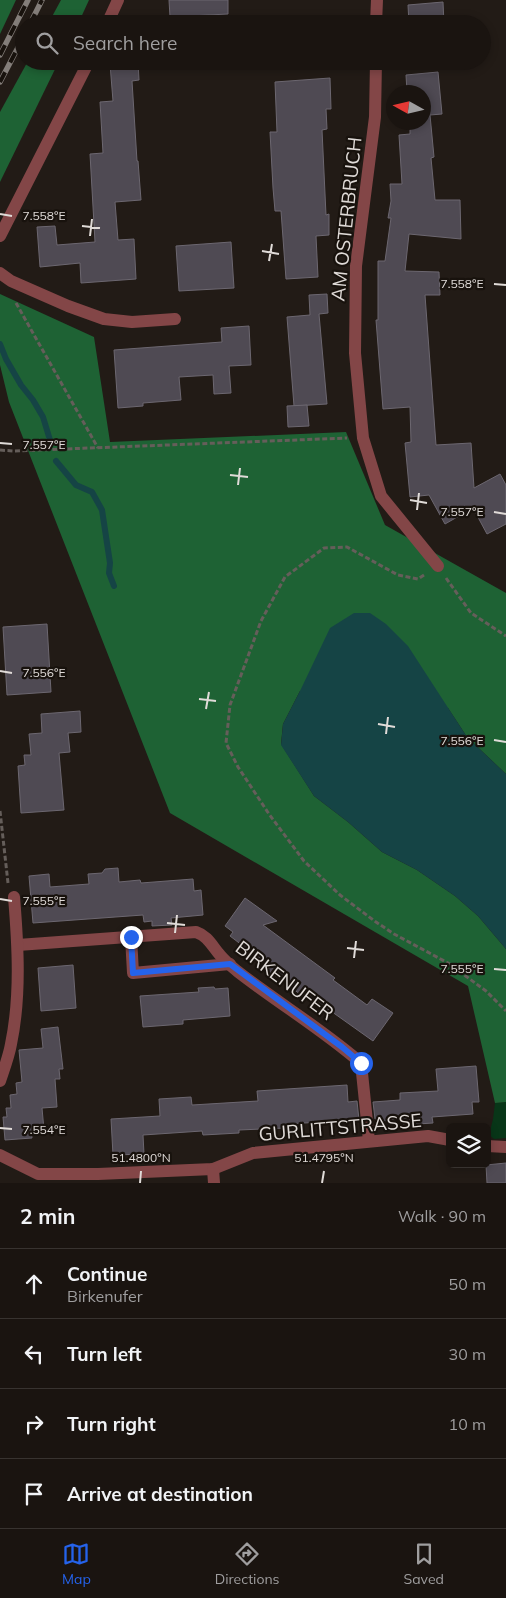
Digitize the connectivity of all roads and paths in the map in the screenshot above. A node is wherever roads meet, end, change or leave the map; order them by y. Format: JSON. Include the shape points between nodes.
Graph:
{"nodes":[{"id":1,"x":118,"y":0,"type":"edge"},
{"id":2,"x":377,"y":0,"type":"edge"},
{"id":3,"x":111,"y":15,"type":"edge"},
{"id":4,"x":376,"y":15,"type":"edge"},
{"id":5,"x":84,"y":70,"type":"edge"},
{"id":6,"x":376,"y":70,"type":"edge"},
{"id":7,"x":0,"y":236,"type":"edge"},
{"id":8,"x":0,"y":273,"type":"edge"},
{"id":9,"x":11,"y":281,"type":"junction"},
{"id":10,"x":176,"y":319,"type":"dead end"},
{"id":11,"x":363,"y":438,"type":"junction"},
{"id":12,"x":98,"y":448,"type":"junction"},
{"id":13,"x":0,"y":450,"type":"edge"},
{"id":14,"x":438,"y":566,"type":"junction"},
{"id":15,"x":506,"y":636,"type":"edge"},
{"id":16,"x":0,"y":811,"type":"edge"},
{"id":17,"x":14,"y":897,"type":"joint"},
{"id":18,"x":131,"y":937,"type":"junction"},
{"id":19,"x":18,"y":945,"type":"junction"},
{"id":20,"x":230,"y":964,"type":"junction"},
{"id":21,"x":506,"y":1011,"type":"edge"},
{"id":22,"x":0,"y":1081,"type":"edge"},
{"id":23,"x":446,"y":1139,"type":"edge"},
{"id":24,"x":369,"y":1141,"type":"junction"},
{"id":25,"x":491,"y":1146,"type":"edge"},
{"id":26,"x":506,"y":1147,"type":"edge"},
{"id":27,"x":0,"y":1155,"type":"edge"},
{"id":28,"x":212,"y":1169,"type":"junction"},
{"id":29,"x":214,"y":1183,"type":"edge"}],
"edges":[{"from":1,"to":3,"type":"street"},
{"from":2,"to":4,"type":"street"},
{"from":5,"to":7,"type":"street"},
{"from":6,"to":11,"type":"street","name":"AM OSTERBRUCH","via":[[375,117],[356,266],[355,353]]},
{"from":8,"to":9,"type":"street"},
{"from":9,"to":10,"type":"street","via":[[104,319],[132,322]]},
{"from":9,"to":12,"type":"path","via":[[13,297]]},
{"from":11,"to":12,"type":"path"},
{"from":11,"to":14,"type":"street","name":"AM OSTERBRUCH","via":[[380,496]]},
{"from":12,"to":13,"type":"path"},
{"from":14,"to":15,"type":"path","via":[[471,613]]},
{"from":14,"to":21,"type":"path","via":[[418,579],[398,575],[347,547],[324,548],[285,578],[261,621],[230,704],[226,742],[238,767],[304,861],[340,895],[376,922],[448,963],[486,991]]},
{"from":16,"to":17,"type":"path","via":[[9,889]]},
{"from":17,"to":19,"type":"street"},
{"from":18,"to":19,"type":"street","name":"BIRKENUFER"},
{"from":18,"to":20,"type":"street","name":"BIRKENUFER","via":[[196,932],[207,938]]},
{"from":18,"to":20,"type":"street","via":[[133,973]]},
{"from":19,"to":22,"type":"street","via":[[16,1017]]},
{"from":20,"to":24,"type":"street","name":"BIRKENUFER","via":[[361,1063]]},
{"from":23,"to":24,"type":"street","name":"GURLITTSTRASSE","via":[[428,1136]]},
{"from":24,"to":28,"type":"street","name":"GURLITTSTRASSE","via":[[253,1153]]},
{"from":25,"to":26,"type":"street"},
{"from":27,"to":28,"type":"street","name":"GURLITTSTRASSE","via":[[38,1174]]},
{"from":28,"to":29,"type":"street"}]}
